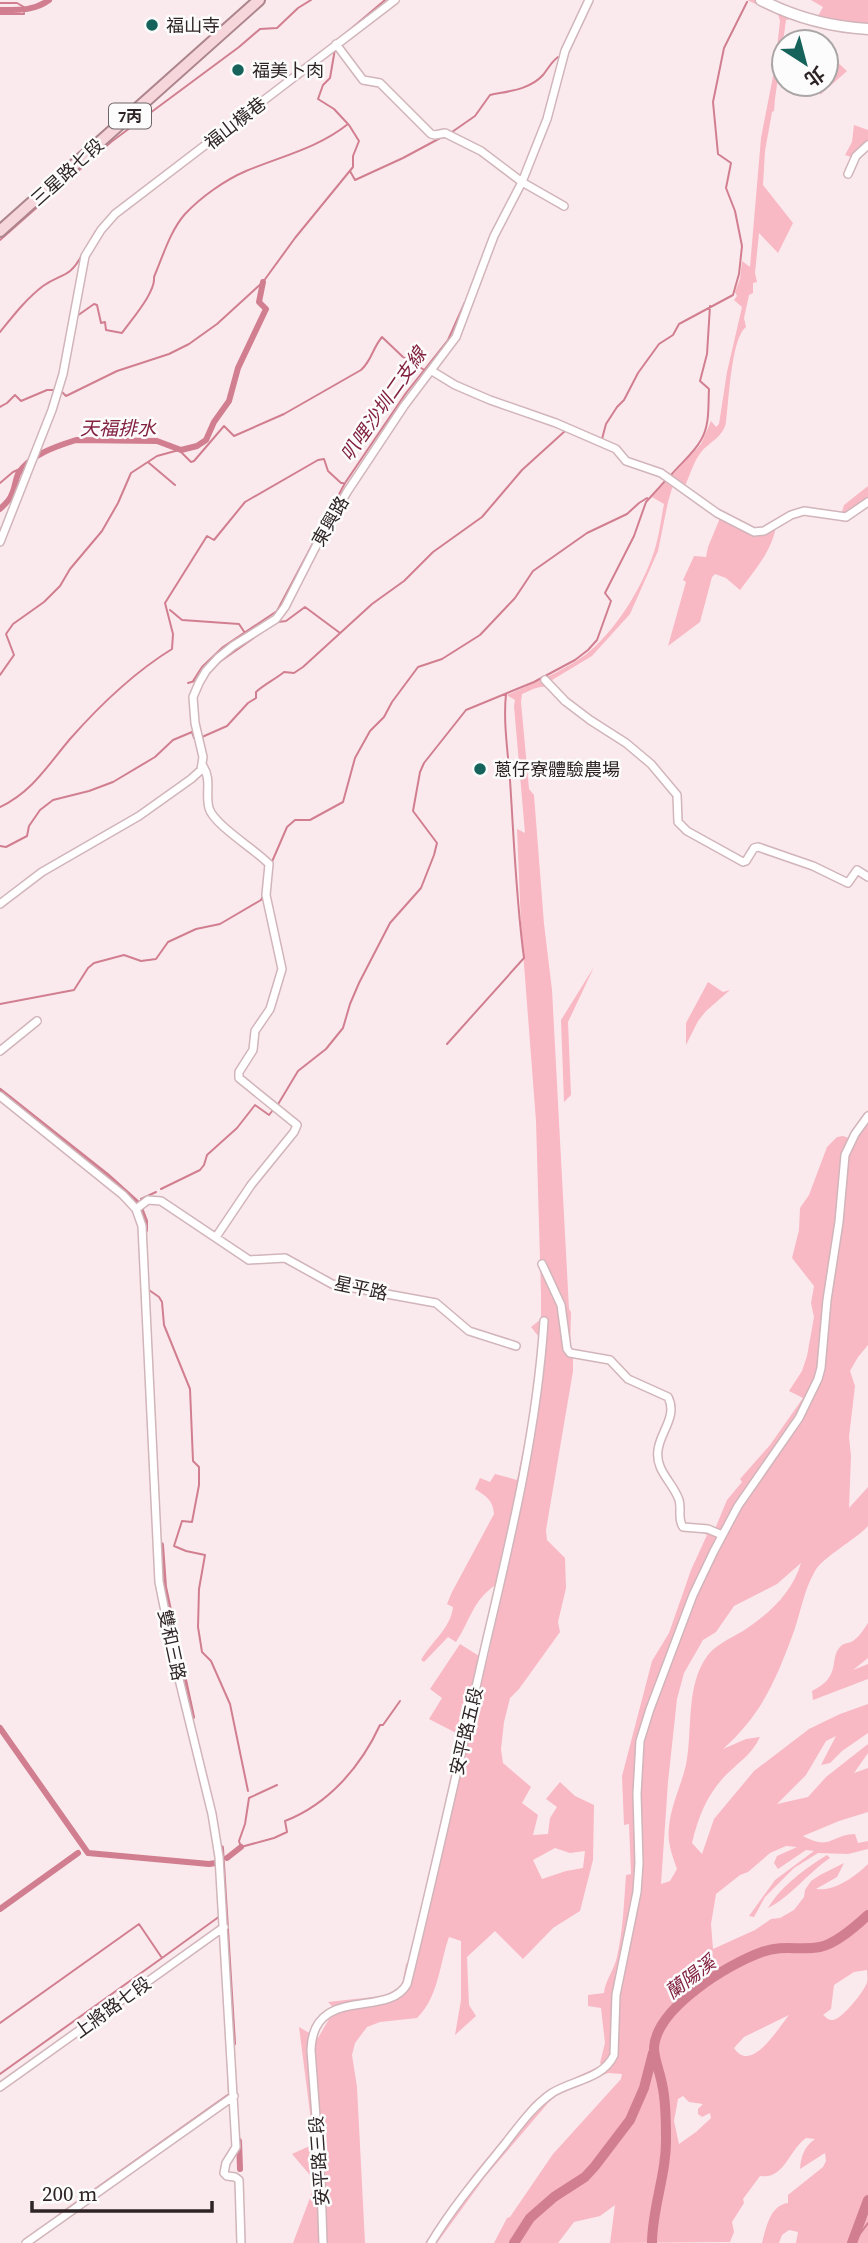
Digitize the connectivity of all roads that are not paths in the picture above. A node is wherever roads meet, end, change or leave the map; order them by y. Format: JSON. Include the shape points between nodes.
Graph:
{"nodes":[{"id":1,"x":259,"y":0,"type":"edge"},
{"id":2,"x":395,"y":0,"type":"edge"},
{"id":3,"x":589,"y":0,"type":"edge"},
{"id":4,"x":761,"y":0,"type":"edge"},
{"id":5,"x":868,"y":29,"type":"edge"},
{"id":6,"x":335,"y":44,"type":"junction"},
{"id":7,"x":868,"y":145,"type":"edge"},
{"id":8,"x":848,"y":174,"type":"dead end"},
{"id":9,"x":522,"y":182,"type":"junction"},
{"id":10,"x":564,"y":206,"type":"dead end"},
{"id":11,"x":0,"y":231,"type":"edge"},
{"id":12,"x":432,"y":371,"type":"junction"},
{"id":13,"x":868,"y":502,"type":"edge"},
{"id":14,"x":0,"y":542,"type":"edge"},
{"id":15,"x":545,"y":680,"type":"dead end"},
{"id":16,"x":203,"y":765,"type":"junction"},
{"id":17,"x":868,"y":877,"type":"edge"},
{"id":18,"x":0,"y":904,"type":"edge"},
{"id":19,"x":37,"y":1021,"type":"dead end"},
{"id":20,"x":0,"y":1051,"type":"edge"},
{"id":21,"x":0,"y":1096,"type":"edge"},
{"id":22,"x":868,"y":1116,"type":"edge"},
{"id":23,"x":138,"y":1207,"type":"junction"},
{"id":24,"x":216,"y":1237,"type":"junction"},
{"id":25,"x":542,"y":1264,"type":"dead end"},
{"id":26,"x":544,"y":1321,"type":"dead end"},
{"id":27,"x":516,"y":1346,"type":"dead end"},
{"id":28,"x":722,"y":1535,"type":"junction"},
{"id":29,"x":224,"y":1927,"type":"junction"},
{"id":30,"x":313,"y":2080,"type":"joint"},
{"id":31,"x":0,"y":2087,"type":"edge"},
{"id":32,"x":234,"y":2096,"type":"junction"},
{"id":33,"x":26,"y":2243,"type":"edge"},
{"id":34,"x":241,"y":2243,"type":"edge"},
{"id":35,"x":323,"y":2243,"type":"edge"},
{"id":36,"x":431,"y":2243,"type":"edge"}],
"edges":[{"from":1,"to":11,"type":"main road","name":"三星路七段","number":"7丙"},
{"from":2,"to":6,"type":"street","name":"福山橫巷"},
{"from":3,"to":9,"type":"street","name":"東興路","via":[[565,51],[547,118]]},
{"from":4,"to":5,"type":"street","via":[[819,22]]},
{"from":6,"to":9,"type":"street","via":[[363,80],[380,83],[431,134],[445,133]]},
{"from":6,"to":14,"type":"street","name":"福山橫巷","via":[[115,214],[92,243],[85,256],[63,374]]},
{"from":7,"to":8,"type":"street","via":[[856,156]]},
{"from":9,"to":10,"type":"street"},
{"from":9,"to":12,"type":"street","name":"東興路","via":[[494,236],[456,337]]},
{"from":12,"to":13,"type":"street","via":[[454,385],[616,449],[626,461],[661,473],[717,513],[754,532],[804,511],[846,517]]},
{"from":12,"to":16,"type":"street","name":"東興路","via":[[347,492],[285,607],[276,619],[218,658],[199,683],[193,709]]},
{"from":15,"to":17,"type":"street","via":[[587,719],[651,764],[677,795],[678,822],[687,831],[743,862],[758,847],[848,883],[857,870]]},
{"from":16,"to":18,"type":"street","via":[[139,816],[42,872]]},
{"from":16,"to":24,"type":"street","name":"東興路","via":[[213,816],[269,864],[266,895],[282,970],[239,1077],[297,1125]]},
{"from":19,"to":20,"type":"street"},
{"from":21,"to":23,"type":"street"},
{"from":22,"to":28,"type":"street","via":[[845,1155],[818,1379],[799,1419]]},
{"from":23,"to":24,"type":"street","name":"星平路","via":[[148,1200],[161,1201]]},
{"from":23,"to":29,"type":"street","name":"雙和三路","via":[[159,1581],[212,1814]]},
{"from":24,"to":27,"type":"street","name":"星平路","via":[[249,1260],[285,1258],[332,1284],[436,1303],[469,1331]]},
{"from":25,"to":28,"type":"street","via":[[561,1305],[570,1353],[610,1360],[628,1379],[670,1401],[658,1454],[678,1499],[680,1522],[683,1527]]},
{"from":26,"to":30,"type":"street","name":"安平路五段","via":[[536,1404],[504,1564],[407,1984],[396,1997],[340,2008],[321,2021],[312,2041]]},
{"from":28,"to":36,"type":"street","via":[[694,1595],[640,1741],[638,1883],[616,1995],[611,2062],[539,2104]]},
{"from":29,"to":31,"type":"street","name":"上將路七段"},
{"from":29,"to":32,"type":"street","name":"雙和三路"},
{"from":30,"to":35,"type":"street","name":"安平路三段"},
{"from":32,"to":33,"type":"street"},
{"from":32,"to":34,"type":"street","name":"雙和三路","via":[[236,2147],[224,2173],[239,2180]]}]}
